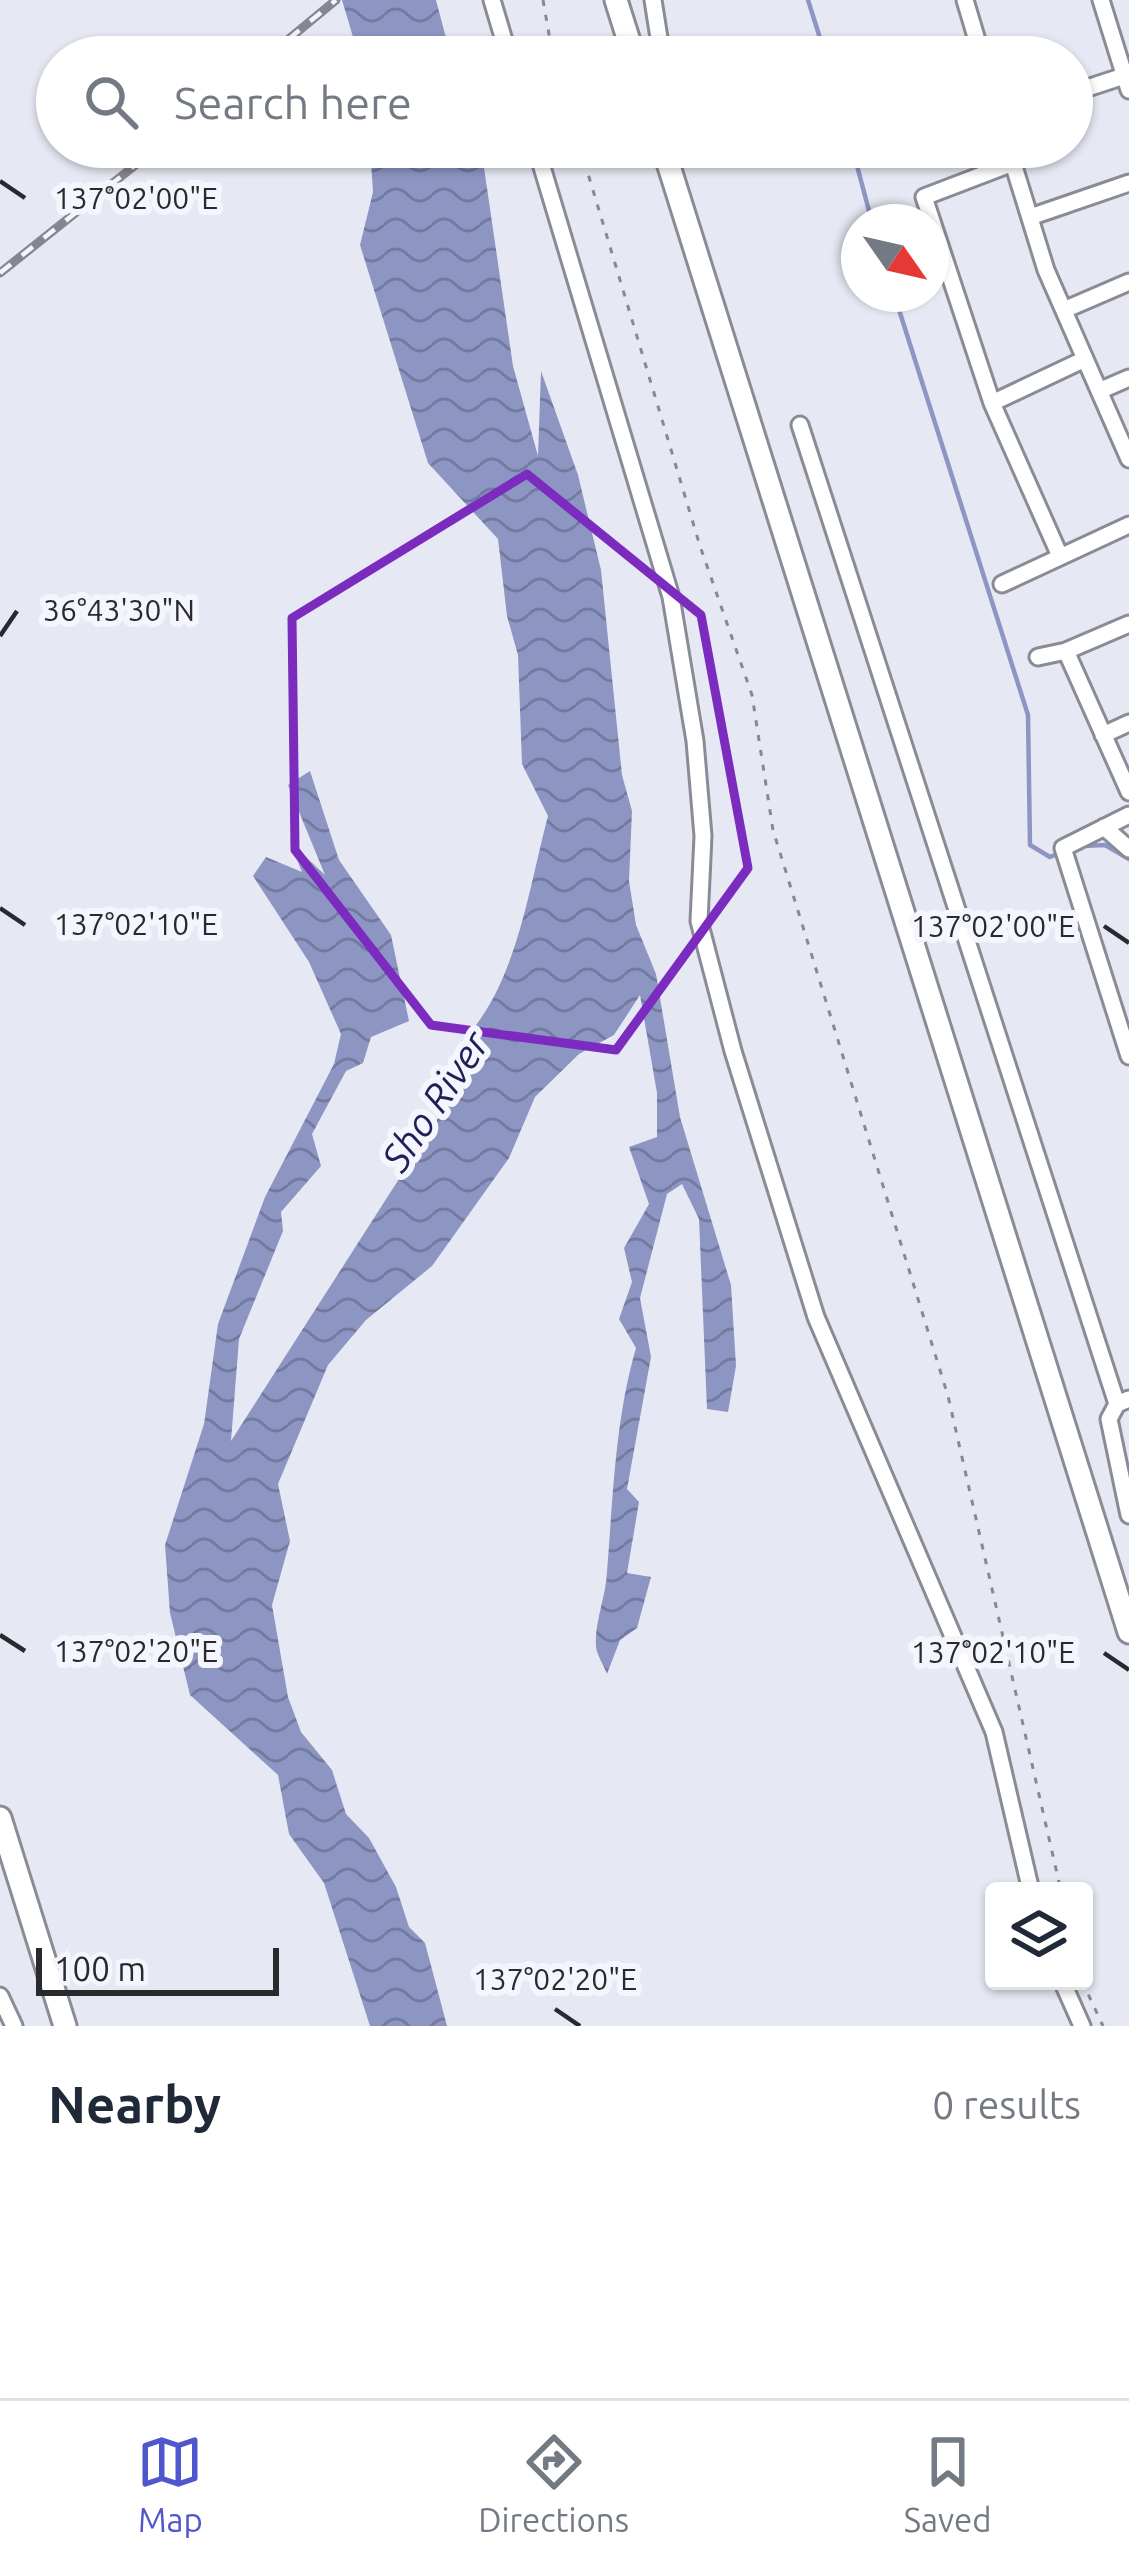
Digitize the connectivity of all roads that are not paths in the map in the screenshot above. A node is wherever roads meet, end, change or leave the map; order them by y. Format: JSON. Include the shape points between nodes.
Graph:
{"nodes":[{"id":1,"x":492,"y":0,"type":"edge"},
{"id":2,"x":616,"y":0,"type":"edge"},
{"id":3,"x":653,"y":0,"type":"edge"},
{"id":4,"x":965,"y":0,"type":"edge"},
{"id":5,"x":1101,"y":0,"type":"edge"},
{"id":6,"x":503,"y":36,"type":"edge"},
{"id":7,"x":627,"y":36,"type":"edge"},
{"id":8,"x":659,"y":36,"type":"edge"},
{"id":9,"x":976,"y":36,"type":"edge"},
{"id":10,"x":1126,"y":83,"type":"edge"},
{"id":11,"x":1093,"y":89,"type":"edge"},
{"id":12,"x":542,"y":168,"type":"edge"},
{"id":13,"x":670,"y":168,"type":"edge"},
{"id":14,"x":984,"y":168,"type":"edge"},
{"id":15,"x":1016,"y":168,"type":"edge"},
{"id":16,"x":1129,"y":183,"type":"edge"},
{"id":17,"x":1033,"y":216,"type":"junction"},
{"id":18,"x":1129,"y":282,"type":"edge"},
{"id":19,"x":1064,"y":310,"type":"junction"},
{"id":20,"x":1085,"y":359,"type":"junction"},
{"id":21,"x":1129,"y":378,"type":"edge"},
{"id":22,"x":1100,"y":391,"type":"junction"},
{"id":23,"x":992,"y":403,"type":"junction"},
{"id":24,"x":800,"y":425,"type":"dead end"},
{"id":25,"x":1129,"y":459,"type":"edge"},
{"id":26,"x":1129,"y":525,"type":"edge"},
{"id":27,"x":1060,"y":556,"type":"junction"},
{"id":28,"x":1002,"y":584,"type":"dead end"},
{"id":29,"x":1129,"y":624,"type":"edge"},
{"id":30,"x":1066,"y":651,"type":"junction"},
{"id":31,"x":1038,"y":657,"type":"dead end"},
{"id":32,"x":1129,"y":723,"type":"edge"},
{"id":33,"x":1103,"y":735,"type":"junction"},
{"id":34,"x":1129,"y":792,"type":"edge"},
{"id":35,"x":1129,"y":815,"type":"edge"},
{"id":36,"x":1104,"y":827,"type":"junction"},
{"id":37,"x":1129,"y":849,"type":"edge"},
{"id":38,"x":1129,"y":1056,"type":"edge"},
{"id":39,"x":1123,"y":1401,"type":"edge"},
{"id":40,"x":1129,"y":1515,"type":"edge"},
{"id":41,"x":1129,"y":1632,"type":"edge"},
{"id":42,"x":0,"y":1818,"type":"edge"},
{"id":43,"x":1029,"y":1882,"type":"edge"},
{"id":44,"x":1066,"y":1990,"type":"edge"},
{"id":45,"x":0,"y":1996,"type":"edge"},
{"id":46,"x":14,"y":2026,"type":"edge"},
{"id":47,"x":64,"y":2026,"type":"edge"},
{"id":48,"x":1082,"y":2026,"type":"edge"}],
"edges":[{"from":1,"to":6,"type":"street"},
{"from":2,"to":7,"type":"street"},
{"from":3,"to":8,"type":"street"},
{"from":4,"to":9,"type":"street"},
{"from":5,"to":10,"type":"street"},
{"from":10,"to":11,"type":"street"},
{"from":12,"to":43,"type":"street","via":[[671,597],[701,812],[699,921],[733,1051],[815,1317],[994,1732]]},
{"from":13,"to":41,"type":"street"},
{"from":14,"to":23,"type":"street","via":[[924,197]]},
{"from":15,"to":17,"type":"street"},
{"from":16,"to":17,"type":"street"},
{"from":17,"to":19,"type":"street"},
{"from":18,"to":19,"type":"street"},
{"from":19,"to":20,"type":"street"},
{"from":20,"to":22,"type":"street"},
{"from":20,"to":23,"type":"street"},
{"from":21,"to":22,"type":"street"},
{"from":22,"to":25,"type":"street"},
{"from":23,"to":27,"type":"street"},
{"from":24,"to":39,"type":"street"},
{"from":26,"to":27,"type":"street"},
{"from":27,"to":28,"type":"street"},
{"from":29,"to":30,"type":"street"},
{"from":30,"to":31,"type":"street"},
{"from":30,"to":33,"type":"street"},
{"from":32,"to":33,"type":"street"},
{"from":33,"to":34,"type":"street"},
{"from":35,"to":36,"type":"street"},
{"from":36,"to":37,"type":"street"},
{"from":36,"to":38,"type":"street","via":[[1063,848]]},
{"from":39,"to":40,"type":"street","via":[[1109,1419]]},
{"from":42,"to":47,"type":"street"},
{"from":44,"to":48,"type":"street"},
{"from":45,"to":46,"type":"street"}]}
